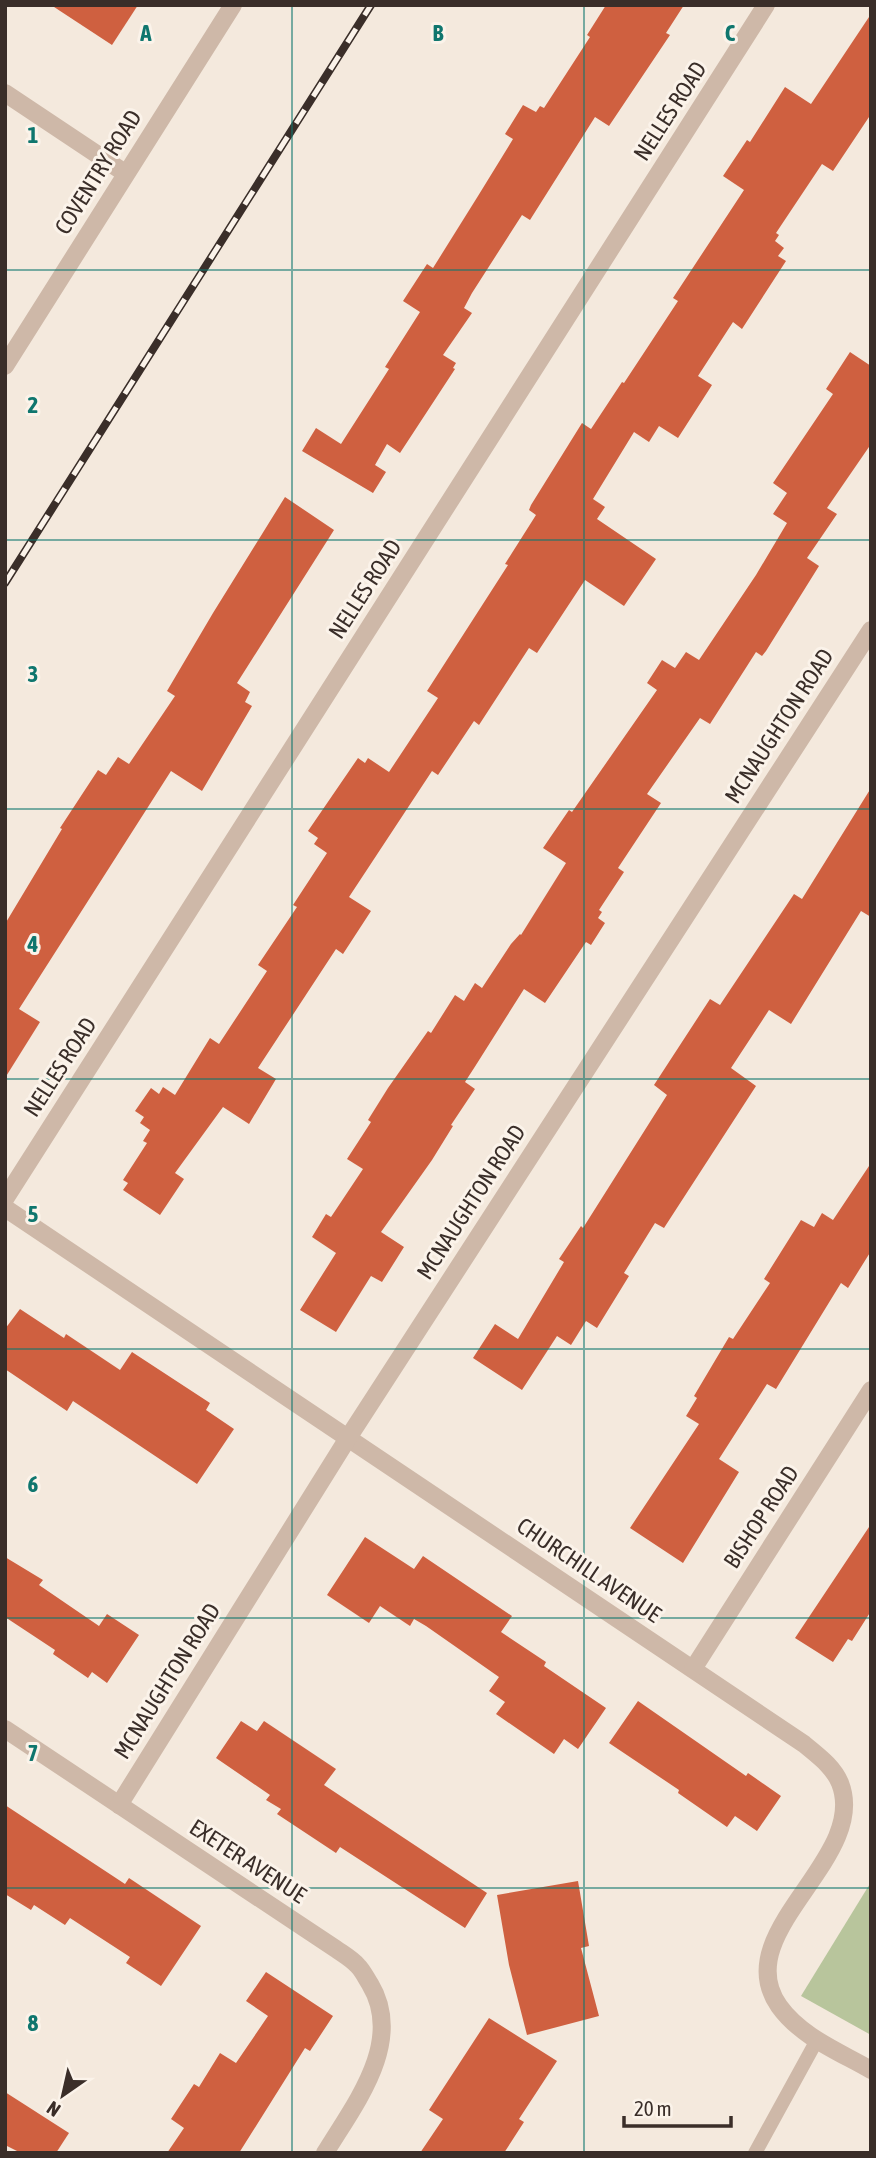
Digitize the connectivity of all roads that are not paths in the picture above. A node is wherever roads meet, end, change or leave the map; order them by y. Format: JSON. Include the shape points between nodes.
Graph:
{"nodes":[{"id":1,"x":233,"y":5,"type":"edge"},
{"id":2,"x":766,"y":5,"type":"edge"},
{"id":3,"x":5,"y":93,"type":"edge"},
{"id":4,"x":125,"y":173,"type":"junction"},
{"id":5,"x":5,"y":366,"type":"edge"},
{"id":6,"x":871,"y":630,"type":"edge"},
{"id":7,"x":5,"y":1199,"type":"edge"},
{"id":8,"x":5,"y":1208,"type":"edge"},
{"id":9,"x":871,"y":1390,"type":"edge"},
{"id":10,"x":348,"y":1438,"type":"junction"},
{"id":11,"x":693,"y":1669,"type":"junction"},
{"id":12,"x":5,"y":1729,"type":"edge"},
{"id":13,"x":119,"y":1805,"type":"junction"},
{"id":14,"x":817,"y":2040,"type":"junction"},
{"id":15,"x":871,"y":2070,"type":"edge"},
{"id":16,"x":325,"y":2153,"type":"edge"},
{"id":17,"x":755,"y":2153,"type":"edge"}],
"edges":[{"from":1,"to":4,"type":"street","name":"COVENTRY ROAD"},
{"from":2,"to":7,"type":"street","name":"NELLES ROAD"},
{"from":3,"to":4,"type":"street"},
{"from":4,"to":5,"type":"street","name":"COVENTRY ROAD"},
{"from":6,"to":10,"type":"street","name":"MCNAUGHTON ROAD"},
{"from":8,"to":10,"type":"street","name":"CHURCHILL AVENUE"},
{"from":9,"to":11,"type":"street","name":"BISHOP ROAD"},
{"from":10,"to":11,"type":"street","name":"CHURCHILL AVENUE"},
{"from":10,"to":13,"type":"street","name":"MCNAUGHTON ROAD"},
{"from":11,"to":14,"type":"street","name":"CHURCHILL AVENUE","via":[[804,1744],[840,1784],[844,1810],[837,1836],[777,1935],[767,1967],[780,2007]]},
{"from":12,"to":13,"type":"street","name":"EXETER AVENUE"},
{"from":13,"to":16,"type":"street","name":"EXETER AVENUE","via":[[336,1949],[359,1967],[377,1996],[382,2025],[378,2057]]},
{"from":14,"to":15,"type":"street","name":"CHURCHILL AVENUE"},
{"from":14,"to":17,"type":"lane"}]}
